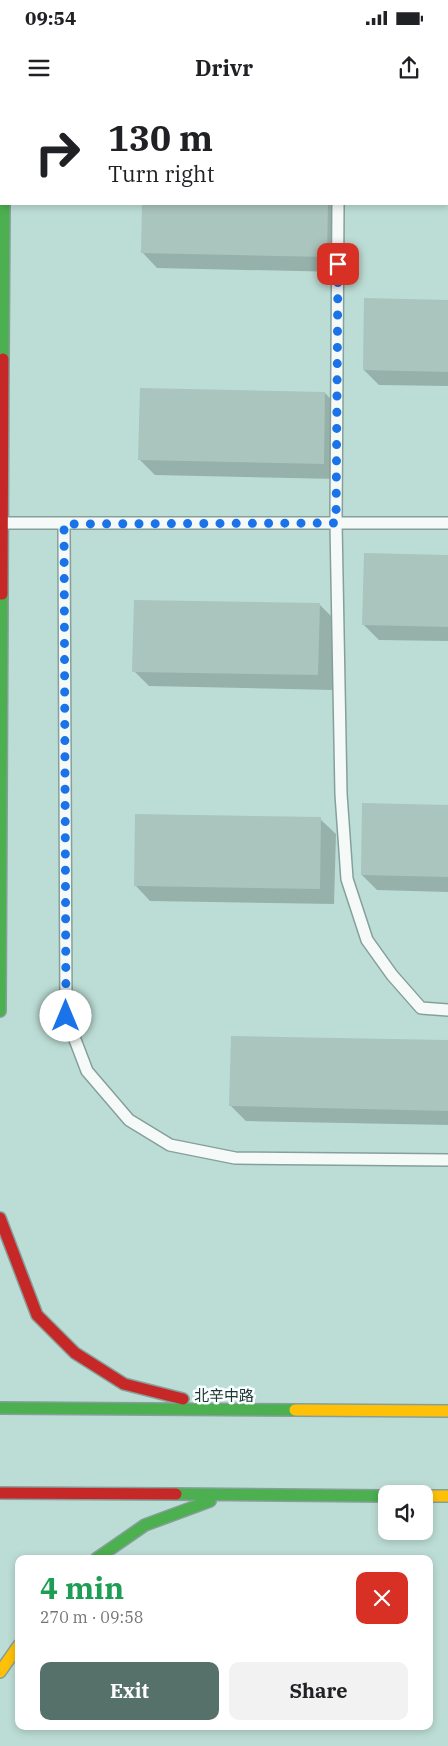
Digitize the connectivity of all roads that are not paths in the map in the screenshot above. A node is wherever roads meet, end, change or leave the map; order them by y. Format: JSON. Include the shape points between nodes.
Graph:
{"nodes":[{"id":1,"x":4,"y":205,"type":"edge"},
{"id":2,"x":338,"y":205,"type":"edge"},
{"id":3,"x":2,"y":523,"type":"junction"},
{"id":4,"x":336,"y":523,"type":"junction"},
{"id":5,"x":448,"y":523,"type":"edge"},
{"id":6,"x":64,"y":524,"type":"junction"},
{"id":7,"x":448,"y":1010,"type":"edge"},
{"id":8,"x":0,"y":1011,"type":"edge"},
{"id":9,"x":448,"y":1160,"type":"edge"},
{"id":10,"x":0,"y":1218,"type":"edge"},
{"id":11,"x":0,"y":1408,"type":"edge"},
{"id":12,"x":225,"y":1410,"type":"junction"},
{"id":13,"x":448,"y":1411,"type":"edge"},
{"id":14,"x":0,"y":1494,"type":"edge"},
{"id":15,"x":228,"y":1495,"type":"junction"},
{"id":16,"x":378,"y":1496,"type":"edge"},
{"id":17,"x":433,"y":1496,"type":"edge"},
{"id":18,"x":448,"y":1496,"type":"edge"},
{"id":19,"x":102,"y":1555,"type":"edge"},
{"id":20,"x":15,"y":1651,"type":"edge"},
{"id":21,"x":0,"y":1672,"type":"edge"}],
"edges":[{"from":1,"to":3,"type":"main road"},
{"from":2,"to":4,"type":"lane"},
{"from":3,"to":6,"type":"lane"},
{"from":3,"to":8,"type":"main road"},
{"from":4,"to":5,"type":"lane"},
{"from":4,"to":6,"type":"lane"},
{"from":4,"to":7,"type":"lane","via":[[341,794],[346,879],[367,940],[392,975],[421,1008]]},
{"from":6,"to":9,"type":"lane","via":[[66,1016],[87,1071],[129,1120],[170,1145],[235,1158]]},
{"from":10,"to":12,"type":"main road","via":[[38,1316],[75,1353],[124,1384]]},
{"from":11,"to":12,"type":"main road","name":"北辛中路"},
{"from":12,"to":13,"type":"main road","name":"北辛中路"},
{"from":14,"to":15,"type":"main road"},
{"from":15,"to":16,"type":"main road"},
{"from":15,"to":19,"type":"main road","via":[[145,1526]]},
{"from":17,"to":18,"type":"main road"},
{"from":20,"to":21,"type":"main road"}]}
